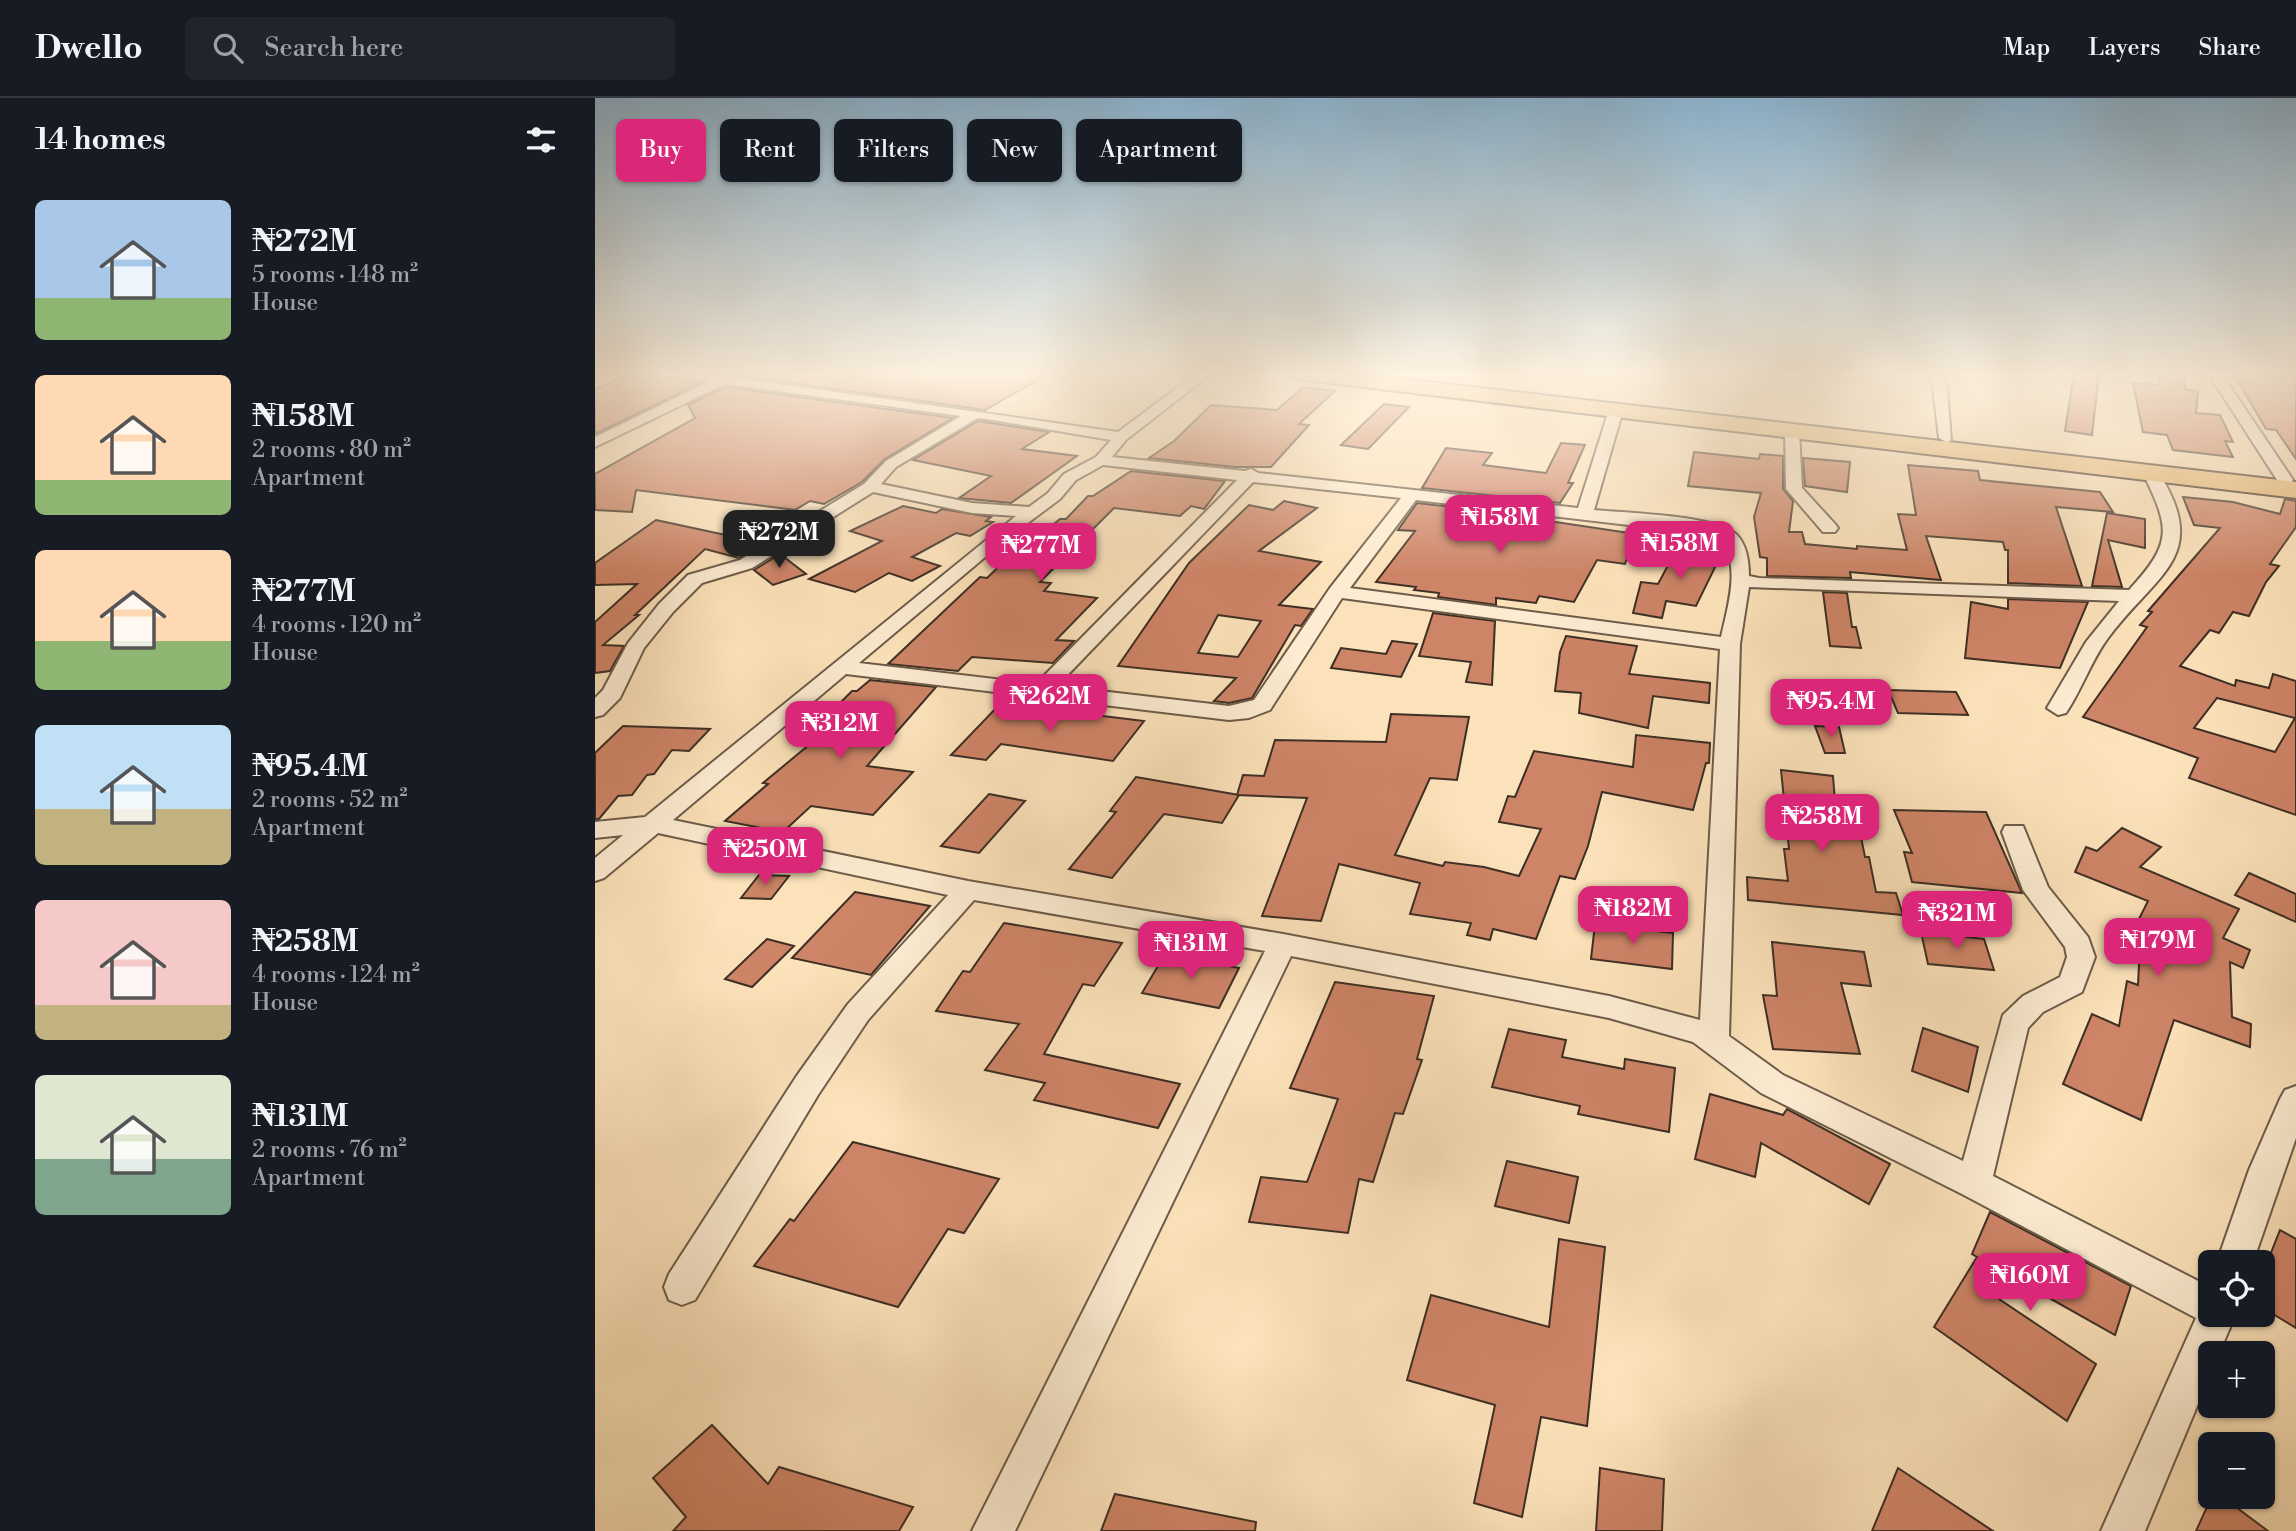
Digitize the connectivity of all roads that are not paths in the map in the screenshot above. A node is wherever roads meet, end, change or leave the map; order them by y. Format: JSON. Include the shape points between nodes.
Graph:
{"nodes":[{"id":1,"x":932,"y":440,"type":"edge"},
{"id":2,"x":1119,"y":440,"type":"edge"},
{"id":3,"x":1607,"y":440,"type":"edge"},
{"id":4,"x":1792,"y":440,"type":"edge"},
{"id":5,"x":1868,"y":440,"type":"edge"},
{"id":6,"x":1960,"y":440,"type":"edge"},
{"id":7,"x":2261,"y":440,"type":"edge"},
{"id":8,"x":1101,"y":460,"type":"junction"},
{"id":9,"x":2151,"y":473,"type":"junction"},
{"id":10,"x":1251,"y":474,"type":"junction"},
{"id":11,"x":2292,"y":484,"type":"edge"},
{"id":12,"x":870,"y":487,"type":"junction"},
{"id":13,"x":1413,"y":493,"type":"junction"},
{"id":14,"x":1033,"y":512,"type":"junction"},
{"id":15,"x":1585,"y":513,"type":"junction"},
{"id":16,"x":1829,"y":528,"type":"dead end"},
{"id":17,"x":1740,"y":579,"type":"junction"},
{"id":18,"x":1337,"y":592,"type":"junction"},
{"id":19,"x":2132,"y":596,"type":"junction"},
{"id":20,"x":1730,"y":644,"type":"junction"},
{"id":21,"x":841,"y":667,"type":"junction"},
{"id":22,"x":1042,"y":690,"type":"junction"},
{"id":23,"x":2058,"y":708,"type":"dead end"},
{"id":24,"x":595,"y":710,"type":"edge"},
{"id":25,"x":655,"y":824,"type":"junction"},
{"id":26,"x":595,"y":830,"type":"edge"},
{"id":27,"x":2014,"y":832,"type":"dead end"},
{"id":28,"x":595,"y":872,"type":"edge"},
{"id":29,"x":968,"y":890,"type":"junction"},
{"id":30,"x":1283,"y":944,"type":"junction"},
{"id":31,"x":1714,"y":1039,"type":"junction"},
{"id":32,"x":2296,"y":1099,"type":"edge"},
{"id":33,"x":1974,"y":1184,"type":"junction"},
{"id":34,"x":2239,"y":1250,"type":"edge"},
{"id":35,"x":682,"y":1287,"type":"dead end"},
{"id":36,"x":2198,"y":1301,"type":"edge"},
{"id":37,"x":2211,"y":1327,"type":"edge"},
{"id":38,"x":993,"y":1530,"type":"edge"},
{"id":39,"x":2123,"y":1531,"type":"edge"}],
"edges":[{"from":1,"to":12,"type":"street","via":[[891,464]]},
{"from":2,"to":8,"type":"street"},
{"from":3,"to":15,"type":"street"},
{"from":4,"to":16,"type":"street","via":[[1794,489]]},
{"from":5,"to":9,"type":"main road"},
{"from":6,"to":11,"type":"main road"},
{"from":7,"to":11,"type":"street"},
{"from":8,"to":10,"type":"street"},
{"from":8,"to":14,"type":"street","via":[[1070,477]]},
{"from":9,"to":11,"type":"main road"},
{"from":9,"to":19,"type":"street","via":[[2173,530],[2159,564]]},
{"from":10,"to":13,"type":"street"},
{"from":10,"to":22,"type":"street"},
{"from":12,"to":14,"type":"street","via":[[972,508]]},
{"from":12,"to":24,"type":"street","via":[[746,564],[695,579],[635,647],[613,693]]},
{"from":13,"to":15,"type":"street"},
{"from":13,"to":18,"type":"street"},
{"from":14,"to":21,"type":"street"},
{"from":15,"to":17,"type":"street","via":[[1721,532],[1734,540],[1740,554]]},
{"from":17,"to":19,"type":"street","via":[[1759,584]]},
{"from":17,"to":20,"type":"street"},
{"from":18,"to":20,"type":"street"},
{"from":18,"to":22,"type":"street","via":[[1262,705],[1249,711],[1229,713]]},
{"from":19,"to":23,"type":"street","via":[[2100,636]]},
{"from":20,"to":31,"type":"street"},
{"from":21,"to":22,"type":"street"},
{"from":21,"to":25,"type":"street"},
{"from":25,"to":26,"type":"street"},
{"from":25,"to":28,"type":"street"},
{"from":25,"to":29,"type":"street"},
{"from":27,"to":33,"type":"street","via":[[2036,890],[2078,944],[2081,957],[2072,985],[2033,1004],[2014,1023]]},
{"from":29,"to":30,"type":"street"},
{"from":29,"to":35,"type":"street","via":[[858,1012]]},
{"from":30,"to":31,"type":"street","via":[[1609,1007]]},
{"from":30,"to":38,"type":"street"},
{"from":31,"to":33,"type":"street","via":[[1772,1084]]},
{"from":32,"to":34,"type":"street"},
{"from":33,"to":36,"type":"street"},
{"from":37,"to":39,"type":"street"}]}
